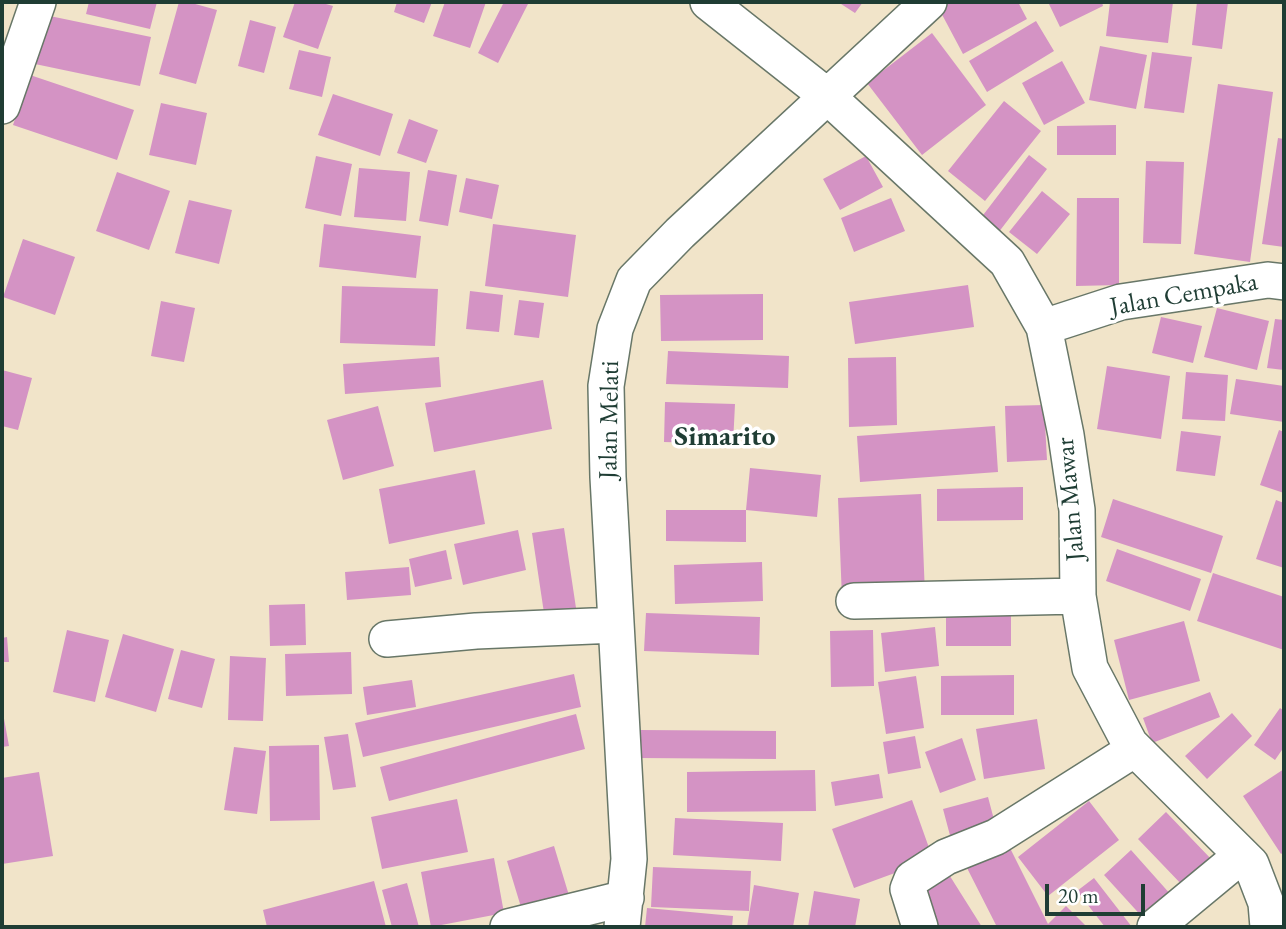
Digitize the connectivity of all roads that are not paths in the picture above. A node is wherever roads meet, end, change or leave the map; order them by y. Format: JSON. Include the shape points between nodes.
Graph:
{"nodes":[{"id":1,"x":37,"y":2,"type":"edge"},
{"id":2,"x":708,"y":2,"type":"edge"},
{"id":3,"x":929,"y":2,"type":"edge"},
{"id":4,"x":827,"y":96,"type":"junction"},
{"id":5,"x":2,"y":106,"type":"edge"},
{"id":6,"x":1284,"y":282,"type":"edge"},
{"id":7,"x":1044,"y":327,"type":"junction"},
{"id":8,"x":1078,"y":596,"type":"junction"},
{"id":9,"x":854,"y":601,"type":"dead end"},
{"id":10,"x":616,"y":625,"type":"junction"},
{"id":11,"x":387,"y":639,"type":"dead end"},
{"id":12,"x":1135,"y":749,"type":"junction"},
{"id":13,"x":1242,"y":855,"type":"junction"},
{"id":14,"x":624,"y":912,"type":"edge"},
{"id":15,"x":508,"y":927,"type":"edge"},
{"id":16,"x":920,"y":927,"type":"edge"},
{"id":17,"x":1155,"y":927,"type":"edge"},
{"id":18,"x":1268,"y":927,"type":"edge"}],
"edges":[{"from":1,"to":5,"type":"street"},
{"from":2,"to":4,"type":"street","name":"Jalan Mawar"},
{"from":3,"to":4,"type":"street","name":"Jalan Melati"},
{"from":4,"to":7,"type":"street","name":"Jalan Mawar","via":[[1007,262]]},
{"from":4,"to":10,"type":"street","name":"Jalan Melati","via":[[634,280],[615,329],[606,386]]},
{"from":6,"to":7,"type":"street","name":"Jalan Cempaka","via":[[1268,280],[1121,302]]},
{"from":7,"to":8,"type":"street","name":"Jalan Mawar","via":[[1077,510]]},
{"from":8,"to":9,"type":"street"},
{"from":8,"to":12,"type":"street","name":"Jalan Mawar","via":[[1090,668]]},
{"from":10,"to":11,"type":"street"},
{"from":10,"to":14,"type":"street","name":"Jalan Melati","via":[[629,859]]},
{"from":12,"to":13,"type":"street","name":"Jalan Mawar"},
{"from":12,"to":16,"type":"street","via":[[996,837],[946,857],[912,878],[908,889]]},
{"from":13,"to":17,"type":"street"},
{"from":13,"to":18,"type":"street","name":"Jalan Mawar","via":[[1251,864],[1266,903]]},
{"from":14,"to":15,"type":"street"}]}
